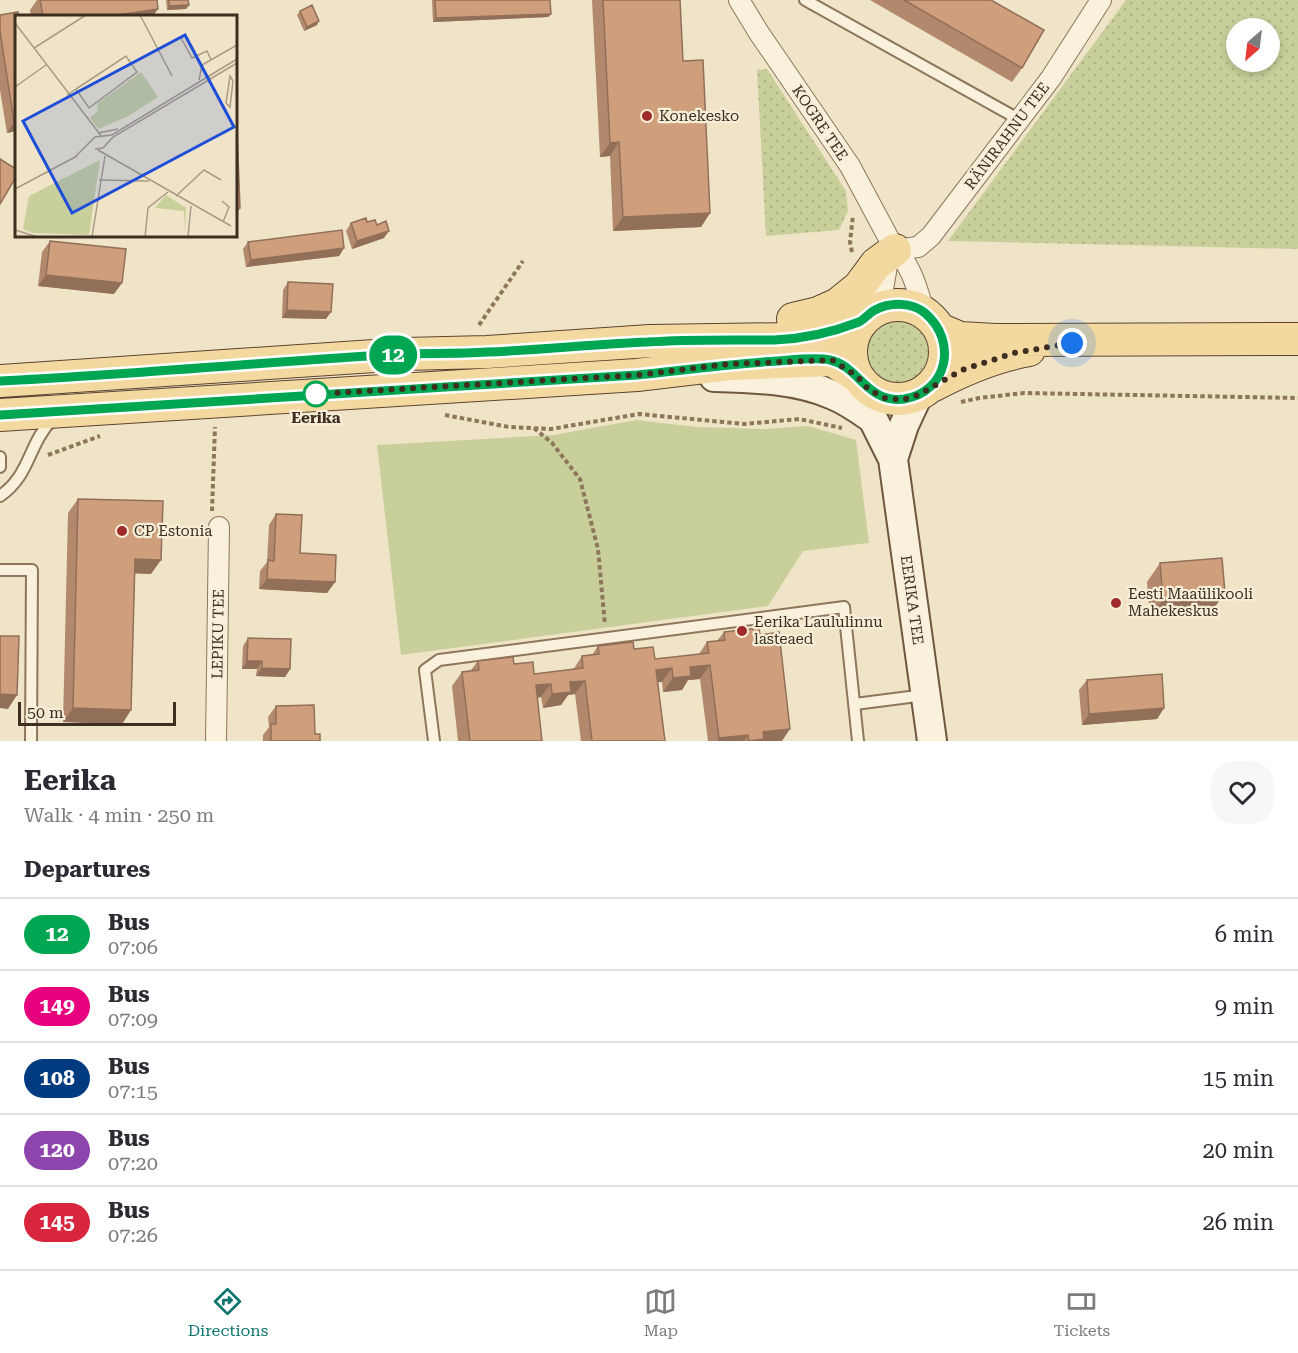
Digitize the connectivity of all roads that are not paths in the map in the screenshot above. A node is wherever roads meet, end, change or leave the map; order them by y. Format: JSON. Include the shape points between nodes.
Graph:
{"nodes":[{"id":1,"x":739,"y":0,"type":"edge"},
{"id":2,"x":806,"y":0,"type":"edge"},
{"id":3,"x":1101,"y":0,"type":"edge"},
{"id":4,"x":1020,"y":120,"type":"junction"},
{"id":5,"x":895,"y":250,"type":"junction"},
{"id":6,"x":868,"y":316,"type":"junction"},
{"id":7,"x":932,"y":321,"type":"junction"},
{"id":8,"x":1298,"y":339,"type":"edge"},
{"id":9,"x":1092,"y":340,"type":"junction"},
{"id":10,"x":650,"y":341,"type":"junction"},
{"id":11,"x":637,"y":375,"type":"junction"},
{"id":12,"x":857,"y":376,"type":"junction"},
{"id":13,"x":0,"y":381,"type":"edge"},
{"id":14,"x":925,"y":391,"type":"junction"},
{"id":15,"x":60,"y":411,"type":"junction"},
{"id":16,"x":0,"y":415,"type":"edge"},
{"id":17,"x":875,"y":424,"type":"junction"},
{"id":18,"x":0,"y":457,"type":"edge"},
{"id":19,"x":893,"y":459,"type":"junction"},
{"id":20,"x":0,"y":467,"type":"edge"},
{"id":21,"x":0,"y":496,"type":"edge"},
{"id":22,"x":219,"y":527,"type":"road end"},
{"id":23,"x":0,"y":570,"type":"edge"},
{"id":24,"x":925,"y":695,"type":"junction"},
{"id":25,"x":855,"y":704,"type":"junction"},
{"id":26,"x":31,"y":741,"type":"edge"},
{"id":27,"x":216,"y":741,"type":"edge"},
{"id":28,"x":434,"y":741,"type":"edge"},
{"id":29,"x":858,"y":741,"type":"edge"},
{"id":30,"x":932,"y":741,"type":"edge"}],
"edges":[{"from":1,"to":5,"type":"street","name":"KOGRE TEE","via":[[850,166]]},
{"from":2,"to":4,"type":"lane"},
{"from":3,"to":4,"type":"street","name":"RÄNIRAHNU TEE","via":[[1063,62]]},
{"from":4,"to":5,"type":"street","name":"RÄNIRAHNU TEE","via":[[928,239],[918,247]]},
{"from":5,"to":6,"type":"street","via":[[887,266],[884,288]]},
{"from":5,"to":7,"type":"street","name":"KOGRE TEE","via":[[905,259]]},
{"from":5,"to":10,"type":"main road","via":[[838,304],[818,313]]},
{"from":6,"to":7,"type":"main road","via":[[890,305],[908,305]]},
{"from":6,"to":10,"type":"main road","via":[[790,339]]},
{"from":6,"to":12,"type":"main road","via":[[852,338],[851,358]]},
{"from":7,"to":9,"type":"main road","via":[[960,338]]},
{"from":7,"to":14,"type":"main road","via":[[946,350],[943,369]]},
{"from":8,"to":9,"type":"main road"},
{"from":9,"to":14,"type":"main road","via":[[1014,353],[962,370]]},
{"from":10,"to":13,"type":"main road"},
{"from":11,"to":12,"type":"main road","via":[[730,364],[832,360]]},
{"from":11,"to":15,"type":"main road"},
{"from":11,"to":17,"type":"street","via":[[794,383],[845,400]]},
{"from":12,"to":14,"type":"main road","via":[[868,389],[884,398],[902,400]]},
{"from":12,"to":17,"type":"street","name":"EERIKA TEE"},
{"from":14,"to":19,"type":"street","name":"EERIKA TEE","via":[[907,418]]},
{"from":15,"to":16,"type":"main road"},
{"from":15,"to":21,"type":"lane","via":[[44,427],[13,487]]},
{"from":17,"to":19,"type":"street","name":"EERIKA TEE"},
{"from":18,"to":20,"type":"lane"},
{"from":19,"to":24,"type":"street","name":"EERIKA TEE"},
{"from":22,"to":27,"type":"street","name":"LEPIKU TEE"},
{"from":23,"to":26,"type":"lane","via":[[32,570]]},
{"from":24,"to":25,"type":"lane"},
{"from":24,"to":30,"type":"street","name":"EERIKA TEE"},
{"from":25,"to":28,"type":"lane","via":[[844,607],[438,660],[425,670]]},
{"from":25,"to":29,"type":"lane"}]}
